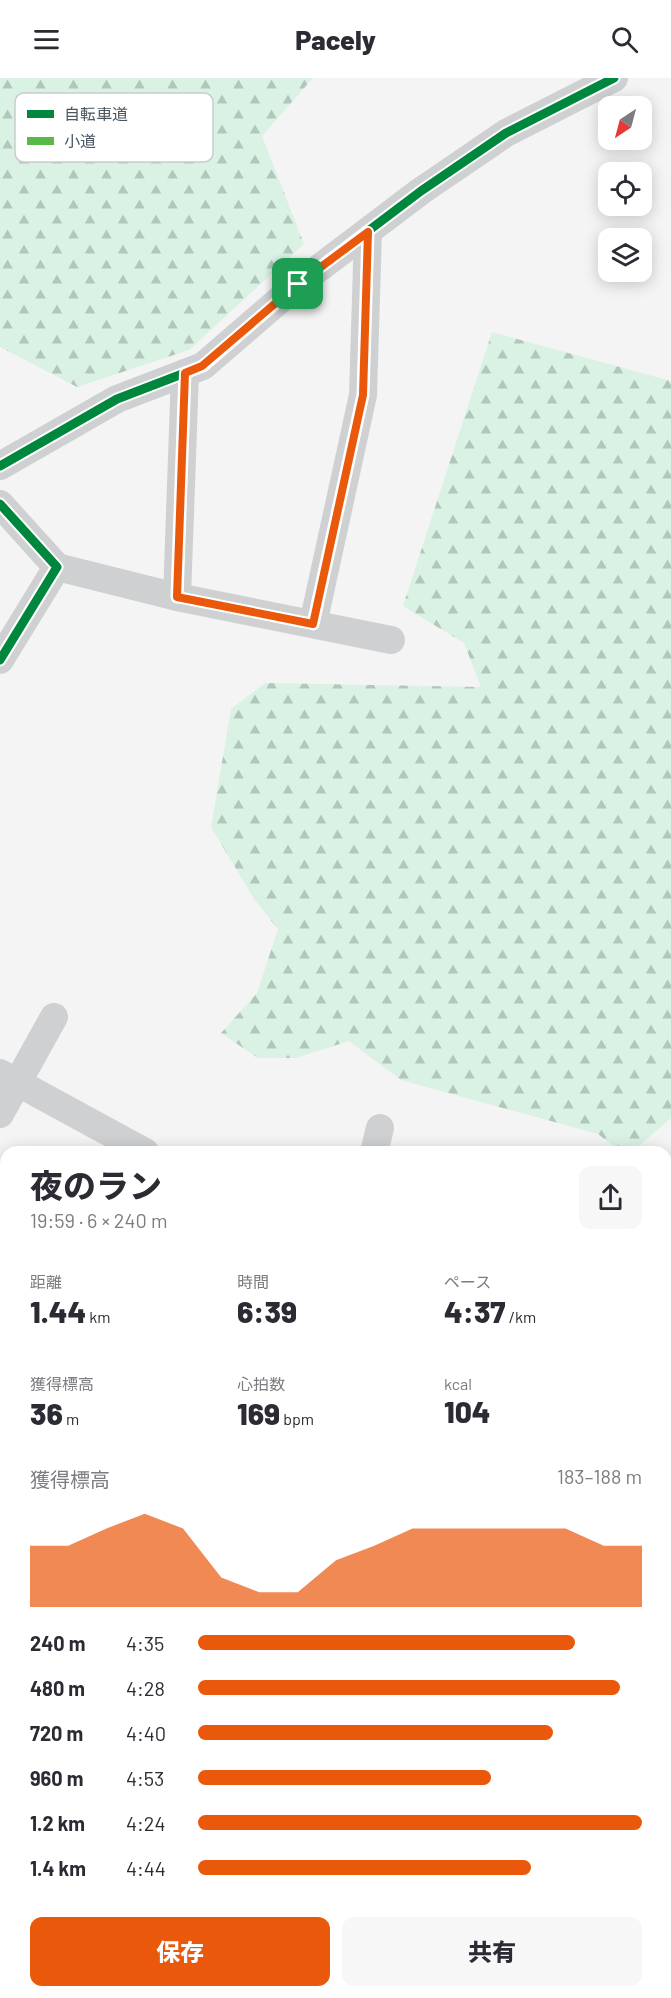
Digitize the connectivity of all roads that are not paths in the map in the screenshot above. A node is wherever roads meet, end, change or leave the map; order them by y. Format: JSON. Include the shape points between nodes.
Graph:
{"nodes":[{"id":1,"x":614,"y":78,"type":"edge"},
{"id":2,"x":368,"y":232,"type":"junction"},
{"id":3,"x":185,"y":373,"type":"junction"},
{"id":4,"x":0,"y":466,"type":"edge"},
{"id":5,"x":0,"y":504,"type":"edge"},
{"id":6,"x":57,"y":567,"type":"junction"},
{"id":7,"x":177,"y":597,"type":"junction"},
{"id":8,"x":313,"y":624,"type":"junction"},
{"id":9,"x":391,"y":640,"type":"dead end"},
{"id":10,"x":0,"y":660,"type":"edge"},
{"id":11,"x":54,"y":1017,"type":"dead end"},
{"id":12,"x":9,"y":1078,"type":"edge"},
{"id":13,"x":0,"y":1114,"type":"edge"},
{"id":14,"x":134,"y":1146,"type":"edge"}],
"edges":[{"from":1,"to":2,"type":"street","via":[[506,133]]},
{"from":2,"to":3,"type":"street","via":[[298,284],[202,366]]},
{"from":2,"to":8,"type":"street","via":[[363,395]]},
{"from":3,"to":4,"type":"street","via":[[117,399]]},
{"from":3,"to":7,"type":"street"},
{"from":5,"to":6,"type":"street"},
{"from":6,"to":7,"type":"street"},
{"from":6,"to":10,"type":"street"},
{"from":7,"to":8,"type":"street"},
{"from":8,"to":9,"type":"street"},
{"from":11,"to":12,"type":"street"},
{"from":12,"to":13,"type":"street"},
{"from":12,"to":14,"type":"street"}]}
